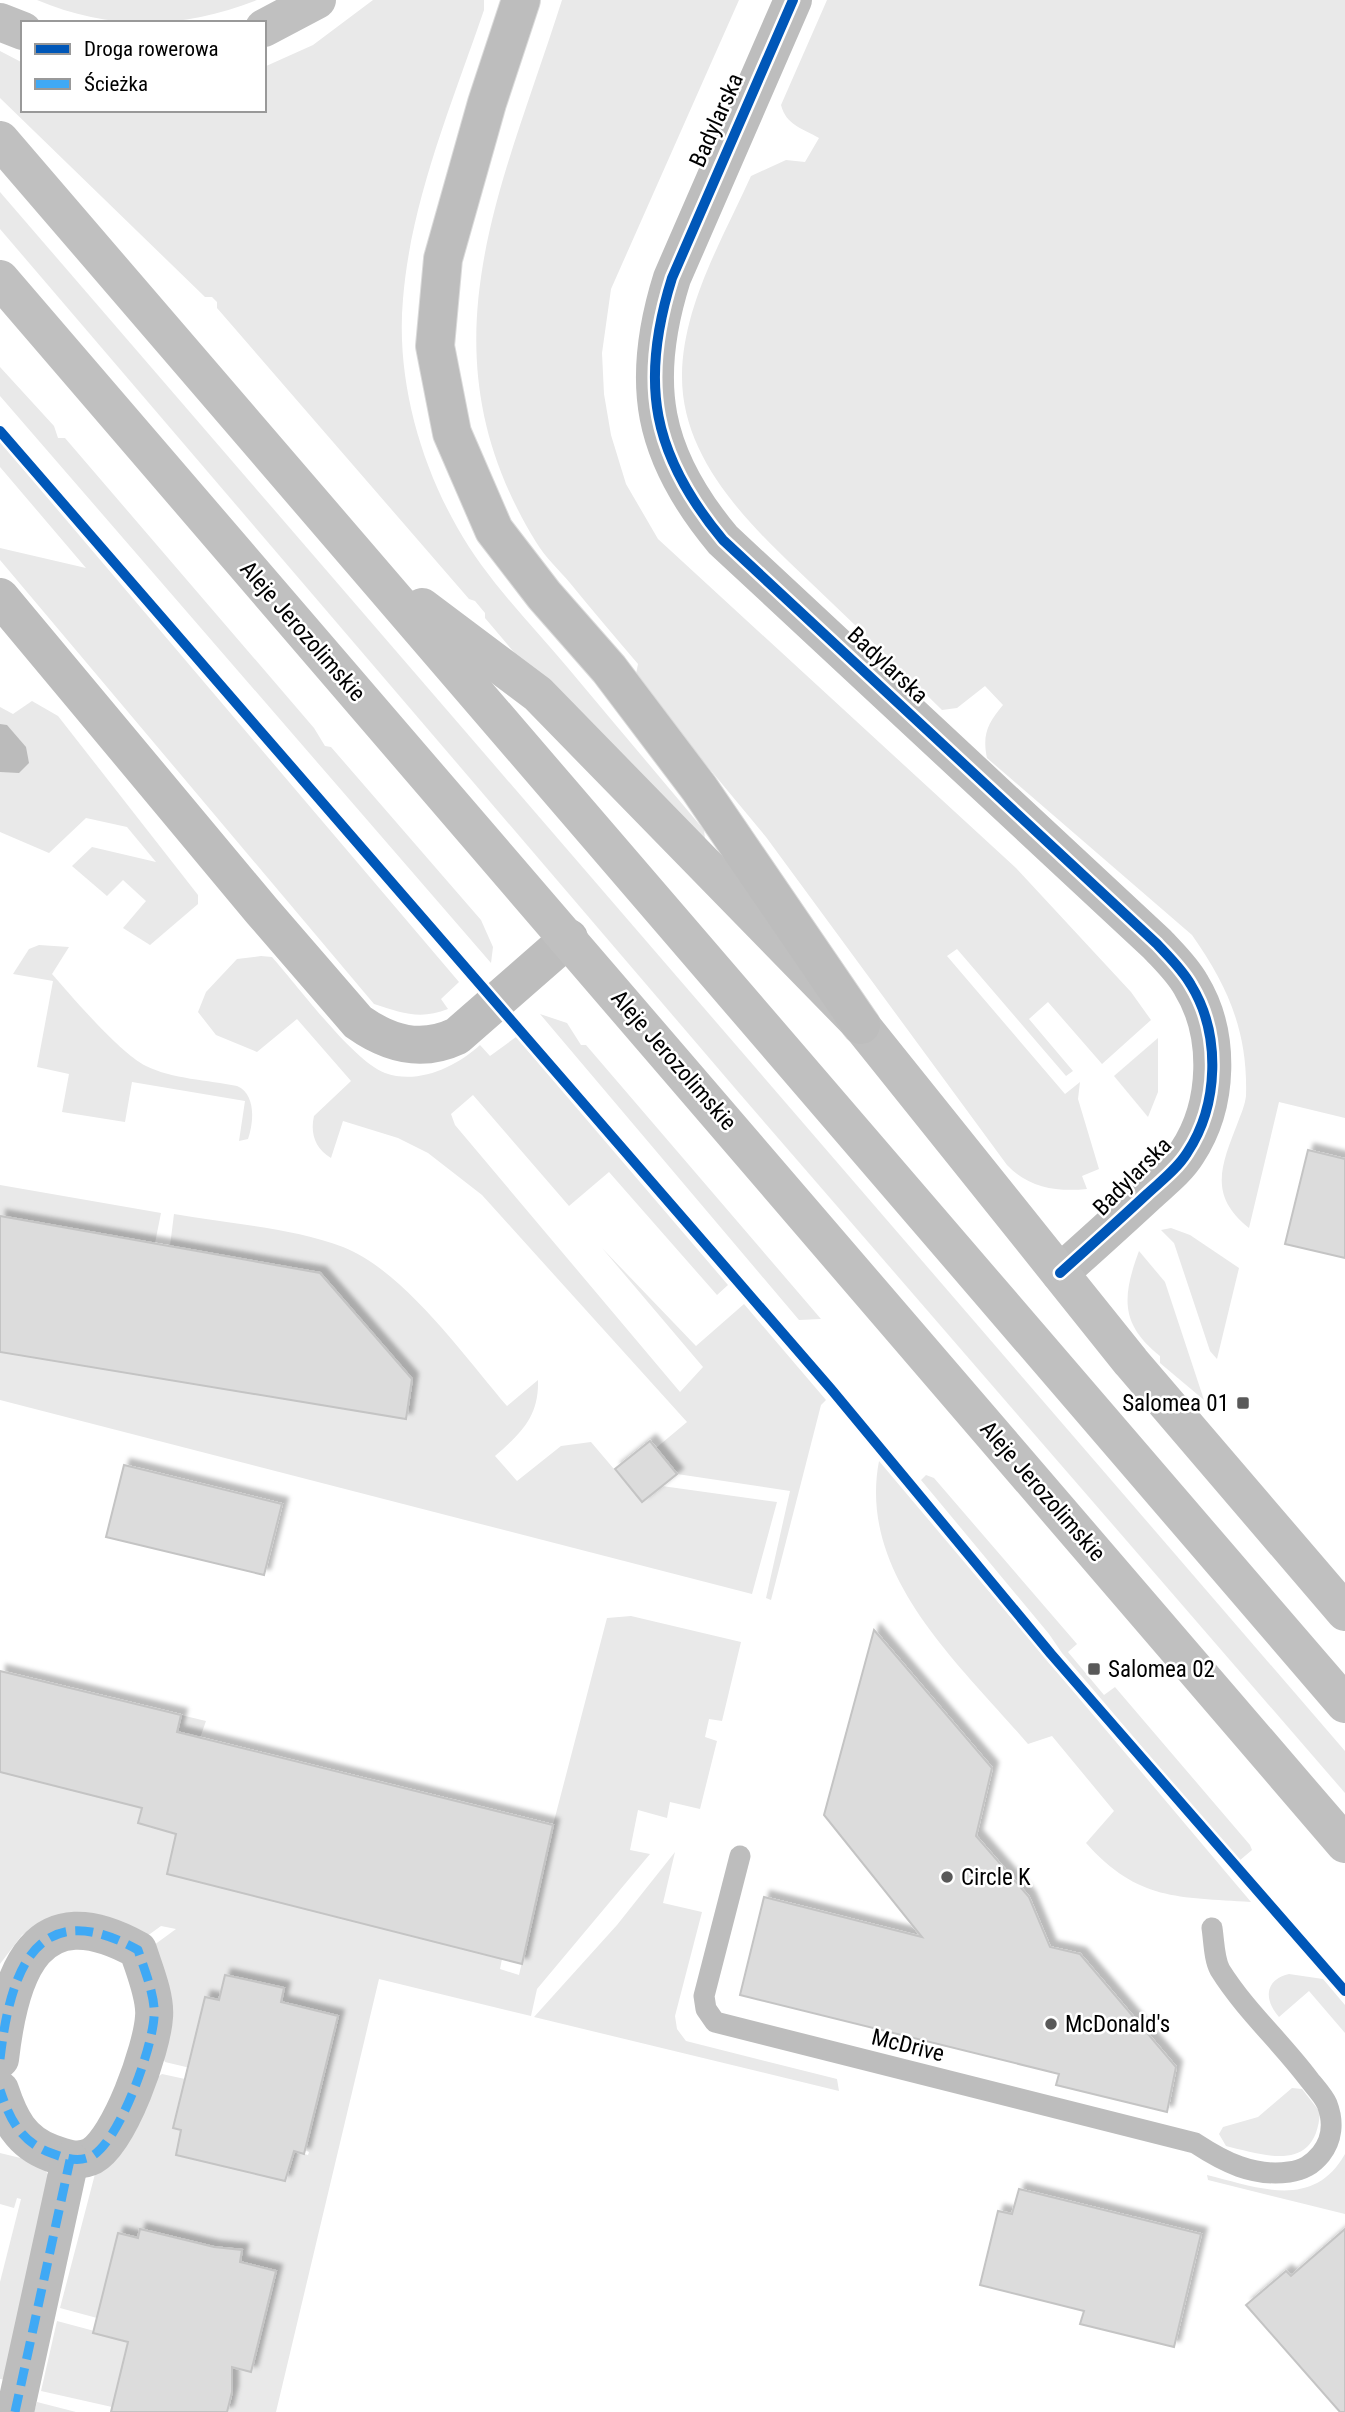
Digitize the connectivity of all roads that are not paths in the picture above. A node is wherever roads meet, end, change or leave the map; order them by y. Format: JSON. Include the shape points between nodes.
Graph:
{"nodes":[{"id":1,"x":317,"y":0,"type":"edge"},
{"id":2,"x":520,"y":0,"type":"edge"},
{"id":3,"x":793,"y":0,"type":"edge"},
{"id":4,"x":0,"y":22,"type":"edge"},
{"id":5,"x":266,"y":26,"type":"edge"},
{"id":6,"x":21,"y":30,"type":"edge"},
{"id":7,"x":0,"y":140,"type":"edge"},
{"id":8,"x":0,"y":279,"type":"edge"},
{"id":9,"x":364,"y":564,"type":"junction"},
{"id":10,"x":0,"y":597,"type":"edge"},
{"id":11,"x":569,"y":938,"type":"junction"},
{"id":12,"x":861,"y":1025,"type":"junction"},
{"id":13,"x":1060,"y":1273,"type":"junction"},
{"id":14,"x":1345,"y":1612,"type":"edge"},
{"id":15,"x":1345,"y":1704,"type":"edge"},
{"id":16,"x":1345,"y":1844,"type":"edge"},
{"id":17,"x":740,"y":1856,"type":"dead end"},
{"id":18,"x":1213,"y":1928,"type":"dead end"},
{"id":19,"x":0,"y":2059,"type":"edge"},
{"id":20,"x":0,"y":2091,"type":"edge"},
{"id":21,"x":70,"y":2160,"type":"junction"},
{"id":22,"x":15,"y":2412,"type":"edge"}],
"edges":[{"from":1,"to":5,"type":"main road"},
{"from":2,"to":12,"type":"street","via":[[443,259],[435,346],[452,433],[494,530],[609,669],[699,788]]},
{"from":3,"to":13,"type":"street","name":"Badylarska","via":[[662,309],[654,356],[658,424],[684,488],[723,540],[1157,944],[1180,968],[1200,1003],[1212,1067],[1208,1105],[1195,1139],[1178,1165]]},
{"from":4,"to":6,"type":"main road"},
{"from":7,"to":9,"type":"main road"},
{"from":8,"to":11,"type":"main road","name":"Aleje Jerozolimskie"},
{"from":9,"to":12,"type":"main road","via":[[538,694]]},
{"from":9,"to":15,"type":"main road"},
{"from":10,"to":11,"type":"street","via":[[358,1022],[379,1035],[412,1045],[441,1043],[457,1036]]},
{"from":11,"to":16,"type":"main road","name":"Aleje Jerozolimskie"},
{"from":12,"to":13,"type":"main road"},
{"from":13,"to":14,"type":"main road"},
{"from":17,"to":18,"type":"lane","name":"McDrive","via":[[704,1996],[715,2022],[1195,2143],[1223,2161],[1252,2171],[1299,2170],[1314,2163],[1329,2144],[1332,2126],[1326,2103],[1218,1967]]},
{"from":19,"to":21,"type":"street","via":[[4,2030],[30,1953],[52,1933],[79,1928],[111,1935],[138,1950],[155,2015],[137,2084],[112,2133],[92,2155]]},
{"from":20,"to":21,"type":"street","via":[[10,2122],[34,2147]]},
{"from":21,"to":22,"type":"street"}]}
